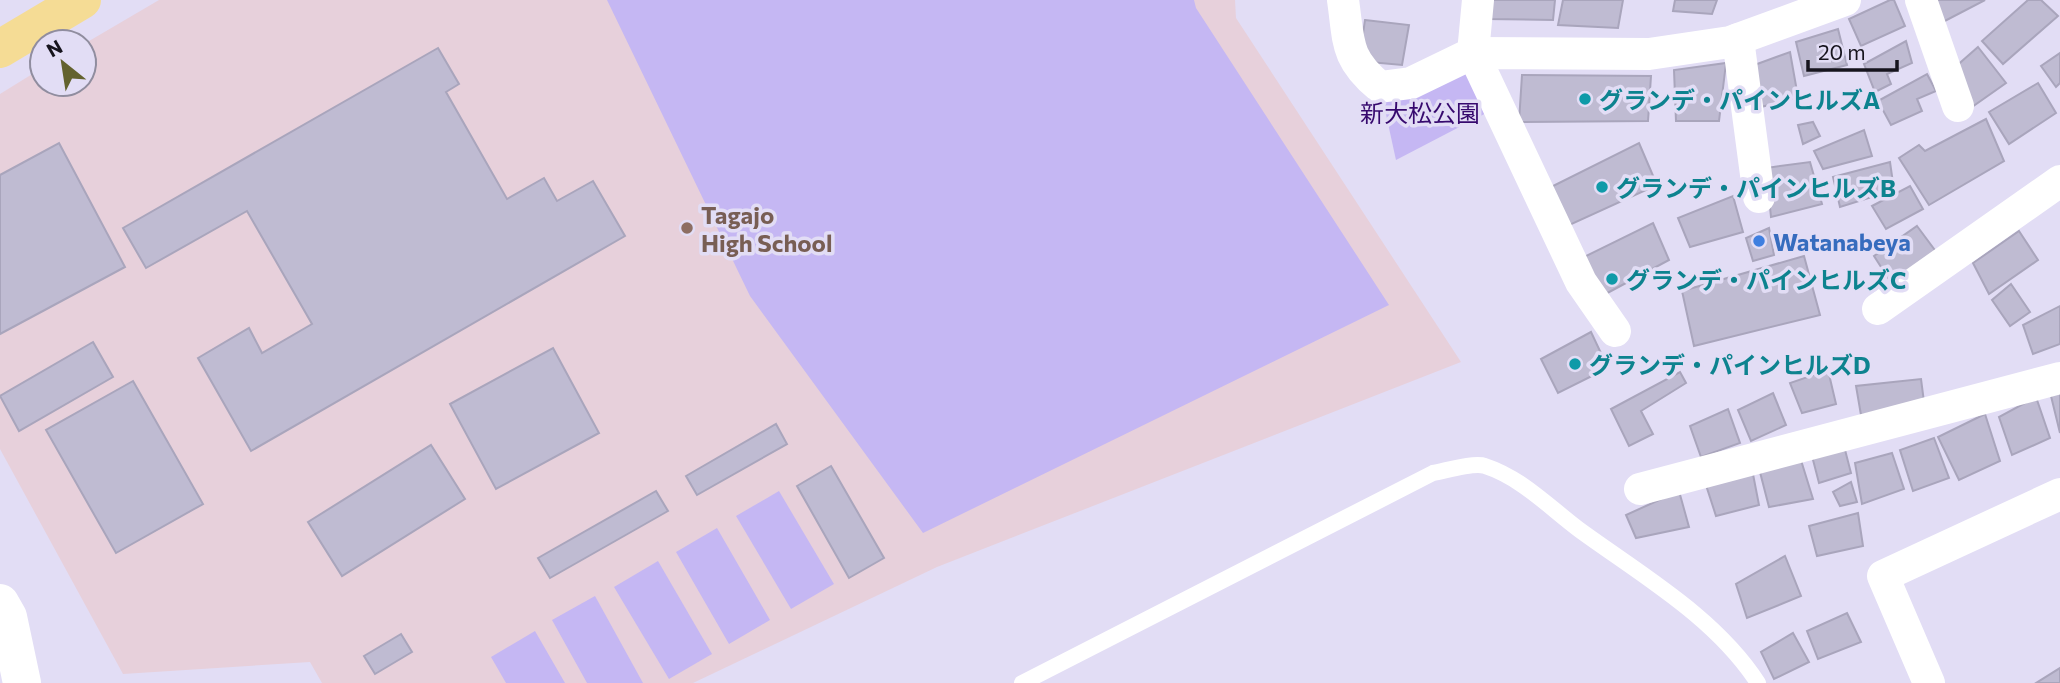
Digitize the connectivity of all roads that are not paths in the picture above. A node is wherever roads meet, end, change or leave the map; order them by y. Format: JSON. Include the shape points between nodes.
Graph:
{"nodes":[{"id":1,"x":82,"y":0,"type":"edge"},
{"id":2,"x":1343,"y":0,"type":"edge"},
{"id":3,"x":1478,"y":0,"type":"edge"},
{"id":4,"x":1845,"y":0,"type":"edge"},
{"id":5,"x":1921,"y":0,"type":"edge"},
{"id":6,"x":1738,"y":39,"type":"junction"},
{"id":7,"x":0,"y":49,"type":"edge"},
{"id":8,"x":1473,"y":52,"type":"junction"},
{"id":9,"x":1958,"y":106,"type":"dead end"},
{"id":10,"x":2060,"y":181,"type":"edge"},
{"id":11,"x":1759,"y":197,"type":"dead end"},
{"id":12,"x":1878,"y":309,"type":"dead end"},
{"id":13,"x":1615,"y":331,"type":"dead end"},
{"id":14,"x":2060,"y":378,"type":"edge"},
{"id":15,"x":1640,"y":489,"type":"dead end"},
{"id":16,"x":2060,"y":494,"type":"edge"},
{"id":17,"x":0,"y":603,"type":"edge"},
{"id":18,"x":22,"y":683,"type":"edge"},
{"id":19,"x":1023,"y":683,"type":"edge"},
{"id":20,"x":1758,"y":683,"type":"edge"},
{"id":21,"x":1929,"y":683,"type":"edge"}],
"edges":[{"from":1,"to":7,"type":"main road"},
{"from":2,"to":8,"type":"street","via":[[1351,52],[1363,73],[1380,87],[1411,83]]},
{"from":3,"to":8,"type":"street"},
{"from":4,"to":6,"type":"street"},
{"from":5,"to":9,"type":"street"},
{"from":6,"to":8,"type":"street","via":[[1650,54]]},
{"from":6,"to":11,"type":"street"},
{"from":8,"to":13,"type":"street","via":[[1581,282]]},
{"from":10,"to":12,"type":"street"},
{"from":14,"to":15,"type":"street"},
{"from":16,"to":21,"type":"street","via":[[1883,576]]},
{"from":17,"to":18,"type":"street","via":[[8,617]]},
{"from":19,"to":20,"type":"lane","via":[[1433,473],[1482,464],[1519,481],[1676,599],[1745,663]]}]}
